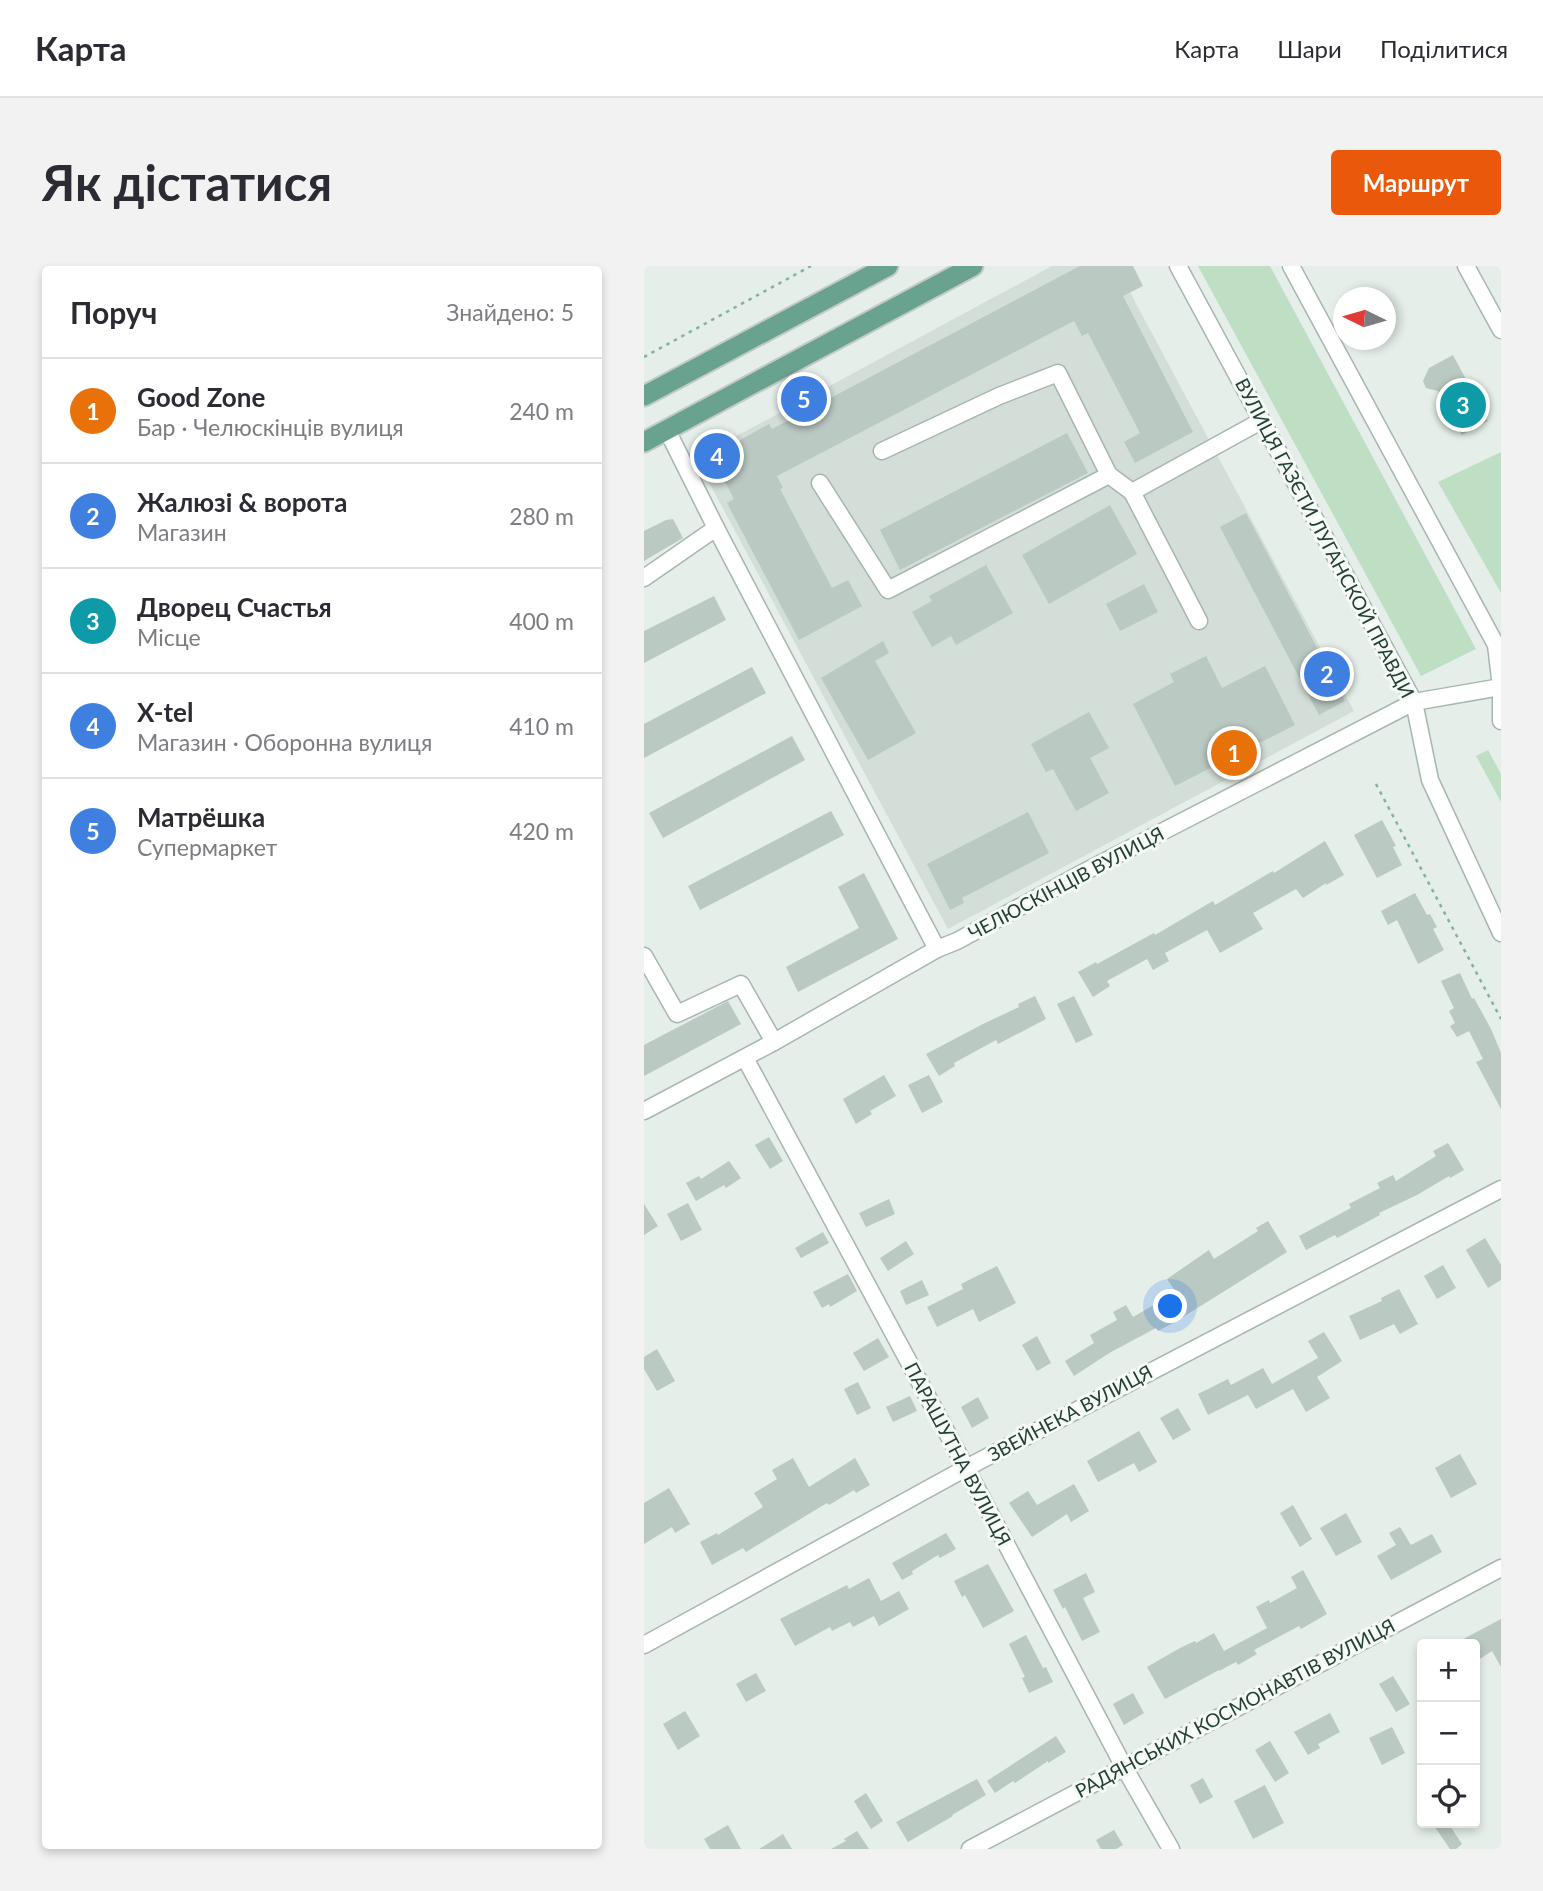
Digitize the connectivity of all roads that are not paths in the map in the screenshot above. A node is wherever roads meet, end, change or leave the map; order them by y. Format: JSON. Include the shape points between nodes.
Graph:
{"nodes":[{"id":1,"x":888,"y":266,"type":"edge"},
{"id":2,"x":972,"y":266,"type":"edge"},
{"id":3,"x":1178,"y":266,"type":"edge"},
{"id":4,"x":1291,"y":266,"type":"edge"},
{"id":5,"x":1466,"y":266,"type":"edge"},
{"id":6,"x":1501,"y":330,"type":"edge"},
{"id":7,"x":644,"y":397,"type":"edge"},
{"id":8,"x":1261,"y":421,"type":"junction"},
{"id":9,"x":667,"y":430,"type":"junction"},
{"id":10,"x":644,"y":442,"type":"edge"},
{"id":11,"x":882,"y":451,"type":"dead end"},
{"id":12,"x":1109,"y":475,"type":"junction"},
{"id":13,"x":820,"y":483,"type":"dead end"},
{"id":14,"x":1132,"y":492,"type":"junction"},
{"id":15,"x":716,"y":528,"type":"junction"},
{"id":16,"x":644,"y":578,"type":"edge"},
{"id":17,"x":1199,"y":621,"type":"dead end"},
{"id":18,"x":1501,"y":687,"type":"edge"},
{"id":19,"x":1414,"y":702,"type":"junction"},
{"id":20,"x":1501,"y":721,"type":"edge"},
{"id":21,"x":1501,"y":933,"type":"edge"},
{"id":22,"x":937,"y":949,"type":"junction"},
{"id":23,"x":644,"y":956,"type":"edge"},
{"id":24,"x":774,"y":1042,"type":"junction"},
{"id":25,"x":744,"y":1058,"type":"junction"},
{"id":26,"x":644,"y":1111,"type":"edge"},
{"id":27,"x":1501,"y":1189,"type":"edge"},
{"id":28,"x":966,"y":1468,"type":"junction"},
{"id":29,"x":1501,"y":1569,"type":"edge"},
{"id":30,"x":644,"y":1645,"type":"edge"},
{"id":31,"x":1124,"y":1767,"type":"junction"},
{"id":32,"x":970,"y":1849,"type":"edge"},
{"id":33,"x":1171,"y":1849,"type":"edge"}],
"edges":[{"from":1,"to":7,"type":"main road"},
{"from":2,"to":9,"type":"main road"},
{"from":3,"to":8,"type":"street","name":"ВУЛИЦЯ ГАЗЄТИ ЛУГАНСКОЙ ПРАВДИ"},
{"from":4,"to":18,"type":"street","via":[[1496,645]]},
{"from":5,"to":6,"type":"street"},
{"from":8,"to":14,"type":"street"},
{"from":8,"to":19,"type":"street","name":"ВУЛИЦЯ ГАЗЄТИ ЛУГАНСКОЙ ПРАВДИ"},
{"from":9,"to":10,"type":"main road"},
{"from":9,"to":15,"type":"street"},
{"from":11,"to":12,"type":"street","via":[[1058,373]]},
{"from":12,"to":13,"type":"street","via":[[888,590]]},
{"from":12,"to":14,"type":"street"},
{"from":14,"to":17,"type":"street"},
{"from":15,"to":16,"type":"street"},
{"from":15,"to":22,"type":"street"},
{"from":18,"to":19,"type":"street","name":"ЧЕЛЮСКІНЦІВ ВУЛИЦЯ"},
{"from":18,"to":20,"type":"street"},
{"from":19,"to":21,"type":"street","name":"ВУЛИЦЯ ГАЗЄТИ ЛУГАНСКОЙ ПРАВДИ","via":[[1430,780]]},
{"from":19,"to":22,"type":"street","name":"ЧЕЛЮСКІНЦІВ ВУЛИЦЯ"},
{"from":22,"to":24,"type":"street","name":"ЧЕЛЮСКІНЦІВ ВУЛИЦЯ"},
{"from":23,"to":24,"type":"street","via":[[677,1014],[741,984]]},
{"from":24,"to":25,"type":"street","name":"ЧЕЛЮСКІНЦІВ ВУЛИЦЯ"},
{"from":25,"to":26,"type":"street","name":"ЧЕЛЮСКІНЦІВ ВУЛИЦЯ"},
{"from":25,"to":28,"type":"street","name":"ПАРАШУТНА ВУЛИЦЯ"},
{"from":27,"to":28,"type":"street","name":"ЗВЕЙНЕКА ВУЛИЦЯ"},
{"from":28,"to":30,"type":"street","name":"ЗВЕЙНЕКА ВУЛИЦЯ"},
{"from":28,"to":31,"type":"street","name":"ПАРАШУТНА ВУЛИЦЯ"},
{"from":29,"to":31,"type":"street","name":"РАДЯНСЬКИХ КОСМОНАВТІВ ВУЛИЦЯ"},
{"from":31,"to":32,"type":"street","name":"РАДЯНСЬКИХ КОСМОНАВТІВ ВУЛИЦЯ"},
{"from":31,"to":33,"type":"street","name":"ПАРАШУТНА ВУЛИЦЯ"}]}
